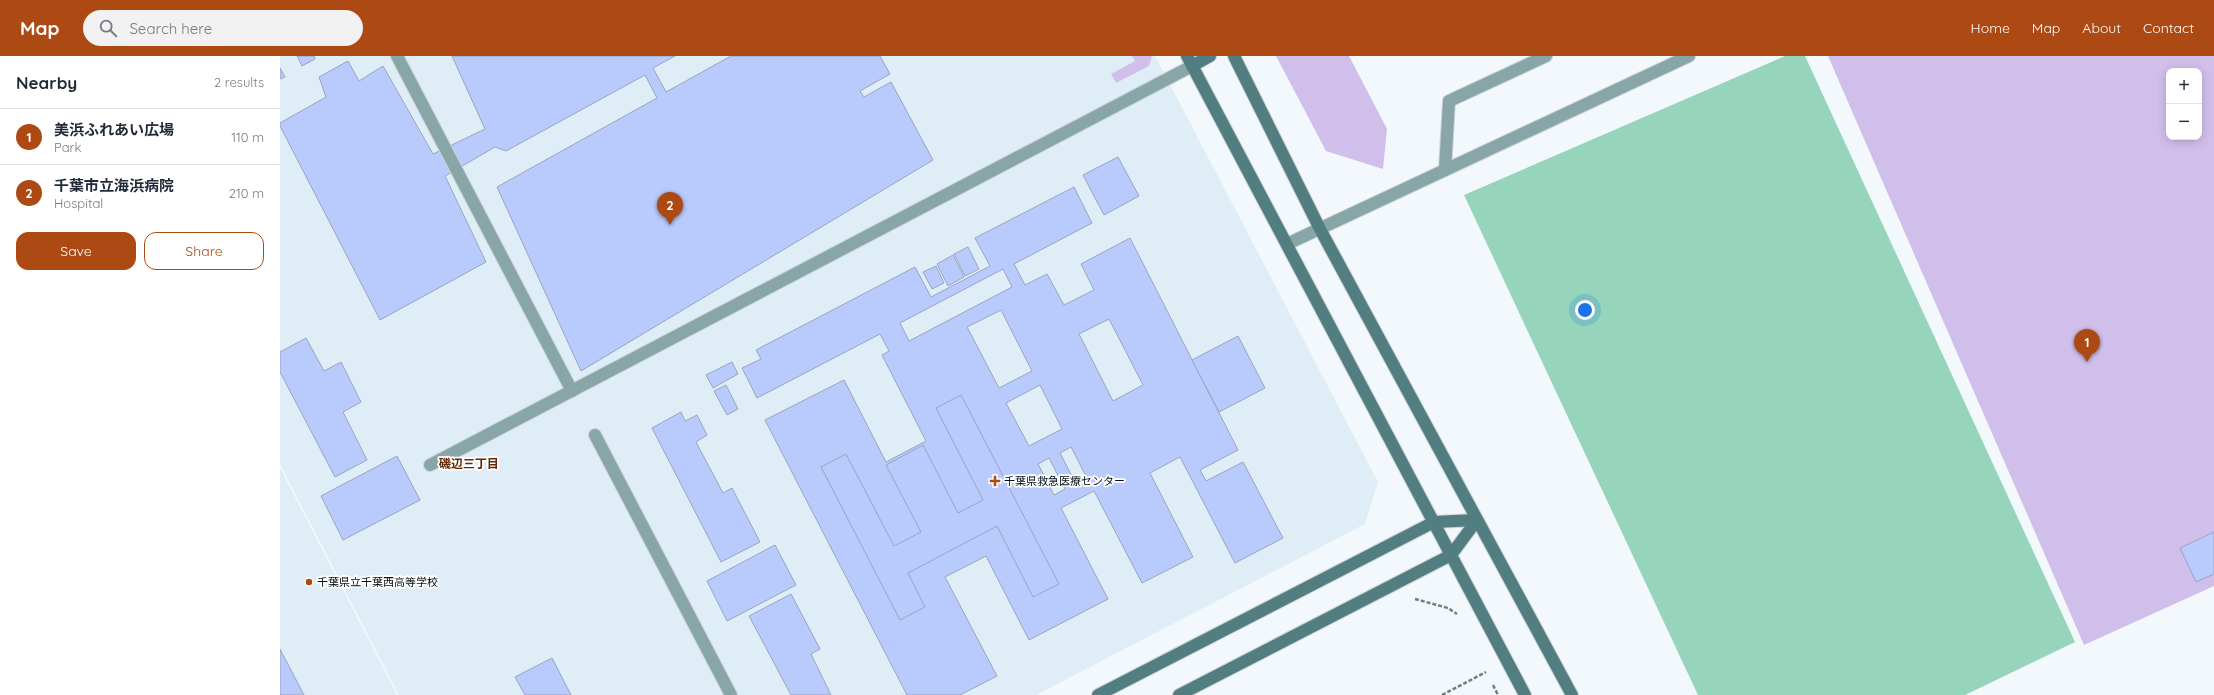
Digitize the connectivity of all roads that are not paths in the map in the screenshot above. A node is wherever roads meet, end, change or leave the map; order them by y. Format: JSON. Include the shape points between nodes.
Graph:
{"nodes":[{"id":1,"x":397,"y":56,"type":"edge"},
{"id":2,"x":1210,"y":56,"type":"edge"},
{"id":3,"x":1234,"y":56,"type":"edge"},
{"id":4,"x":1546,"y":56,"type":"edge"},
{"id":5,"x":1689,"y":56,"type":"edge"},
{"id":6,"x":1189,"y":61,"type":"edge"},
{"id":7,"x":1445,"y":170,"type":"junction"},
{"id":8,"x":1320,"y":229,"type":"junction"},
{"id":9,"x":1286,"y":244,"type":"junction"},
{"id":10,"x":572,"y":391,"type":"junction"},
{"id":11,"x":596,"y":435,"type":"dead end"},
{"id":12,"x":430,"y":465,"type":"dead end"},
{"id":13,"x":1477,"y":520,"type":"junction"},
{"id":14,"x":1434,"y":522,"type":"junction"},
{"id":15,"x":1451,"y":556,"type":"junction"},
{"id":16,"x":731,"y":695,"type":"edge"},
{"id":17,"x":1098,"y":695,"type":"edge"},
{"id":18,"x":1179,"y":695,"type":"edge"},
{"id":19,"x":1525,"y":695,"type":"edge"},
{"id":20,"x":1572,"y":695,"type":"edge"}],
"edges":[{"from":1,"to":10,"type":"lane"},
{"from":2,"to":6,"type":"street"},
{"from":3,"to":8,"type":"street"},
{"from":4,"to":7,"type":"lane","via":[[1449,101]]},
{"from":5,"to":7,"type":"lane"},
{"from":6,"to":9,"type":"street"},
{"from":6,"to":10,"type":"lane"},
{"from":7,"to":8,"type":"lane"},
{"from":8,"to":9,"type":"lane"},
{"from":8,"to":13,"type":"street"},
{"from":9,"to":14,"type":"street"},
{"from":10,"to":12,"type":"lane"},
{"from":11,"to":16,"type":"lane"},
{"from":13,"to":14,"type":"street"},
{"from":13,"to":15,"type":"street"},
{"from":13,"to":20,"type":"street"},
{"from":14,"to":15,"type":"street"},
{"from":14,"to":17,"type":"street"},
{"from":15,"to":18,"type":"street"},
{"from":15,"to":19,"type":"street"}]}
